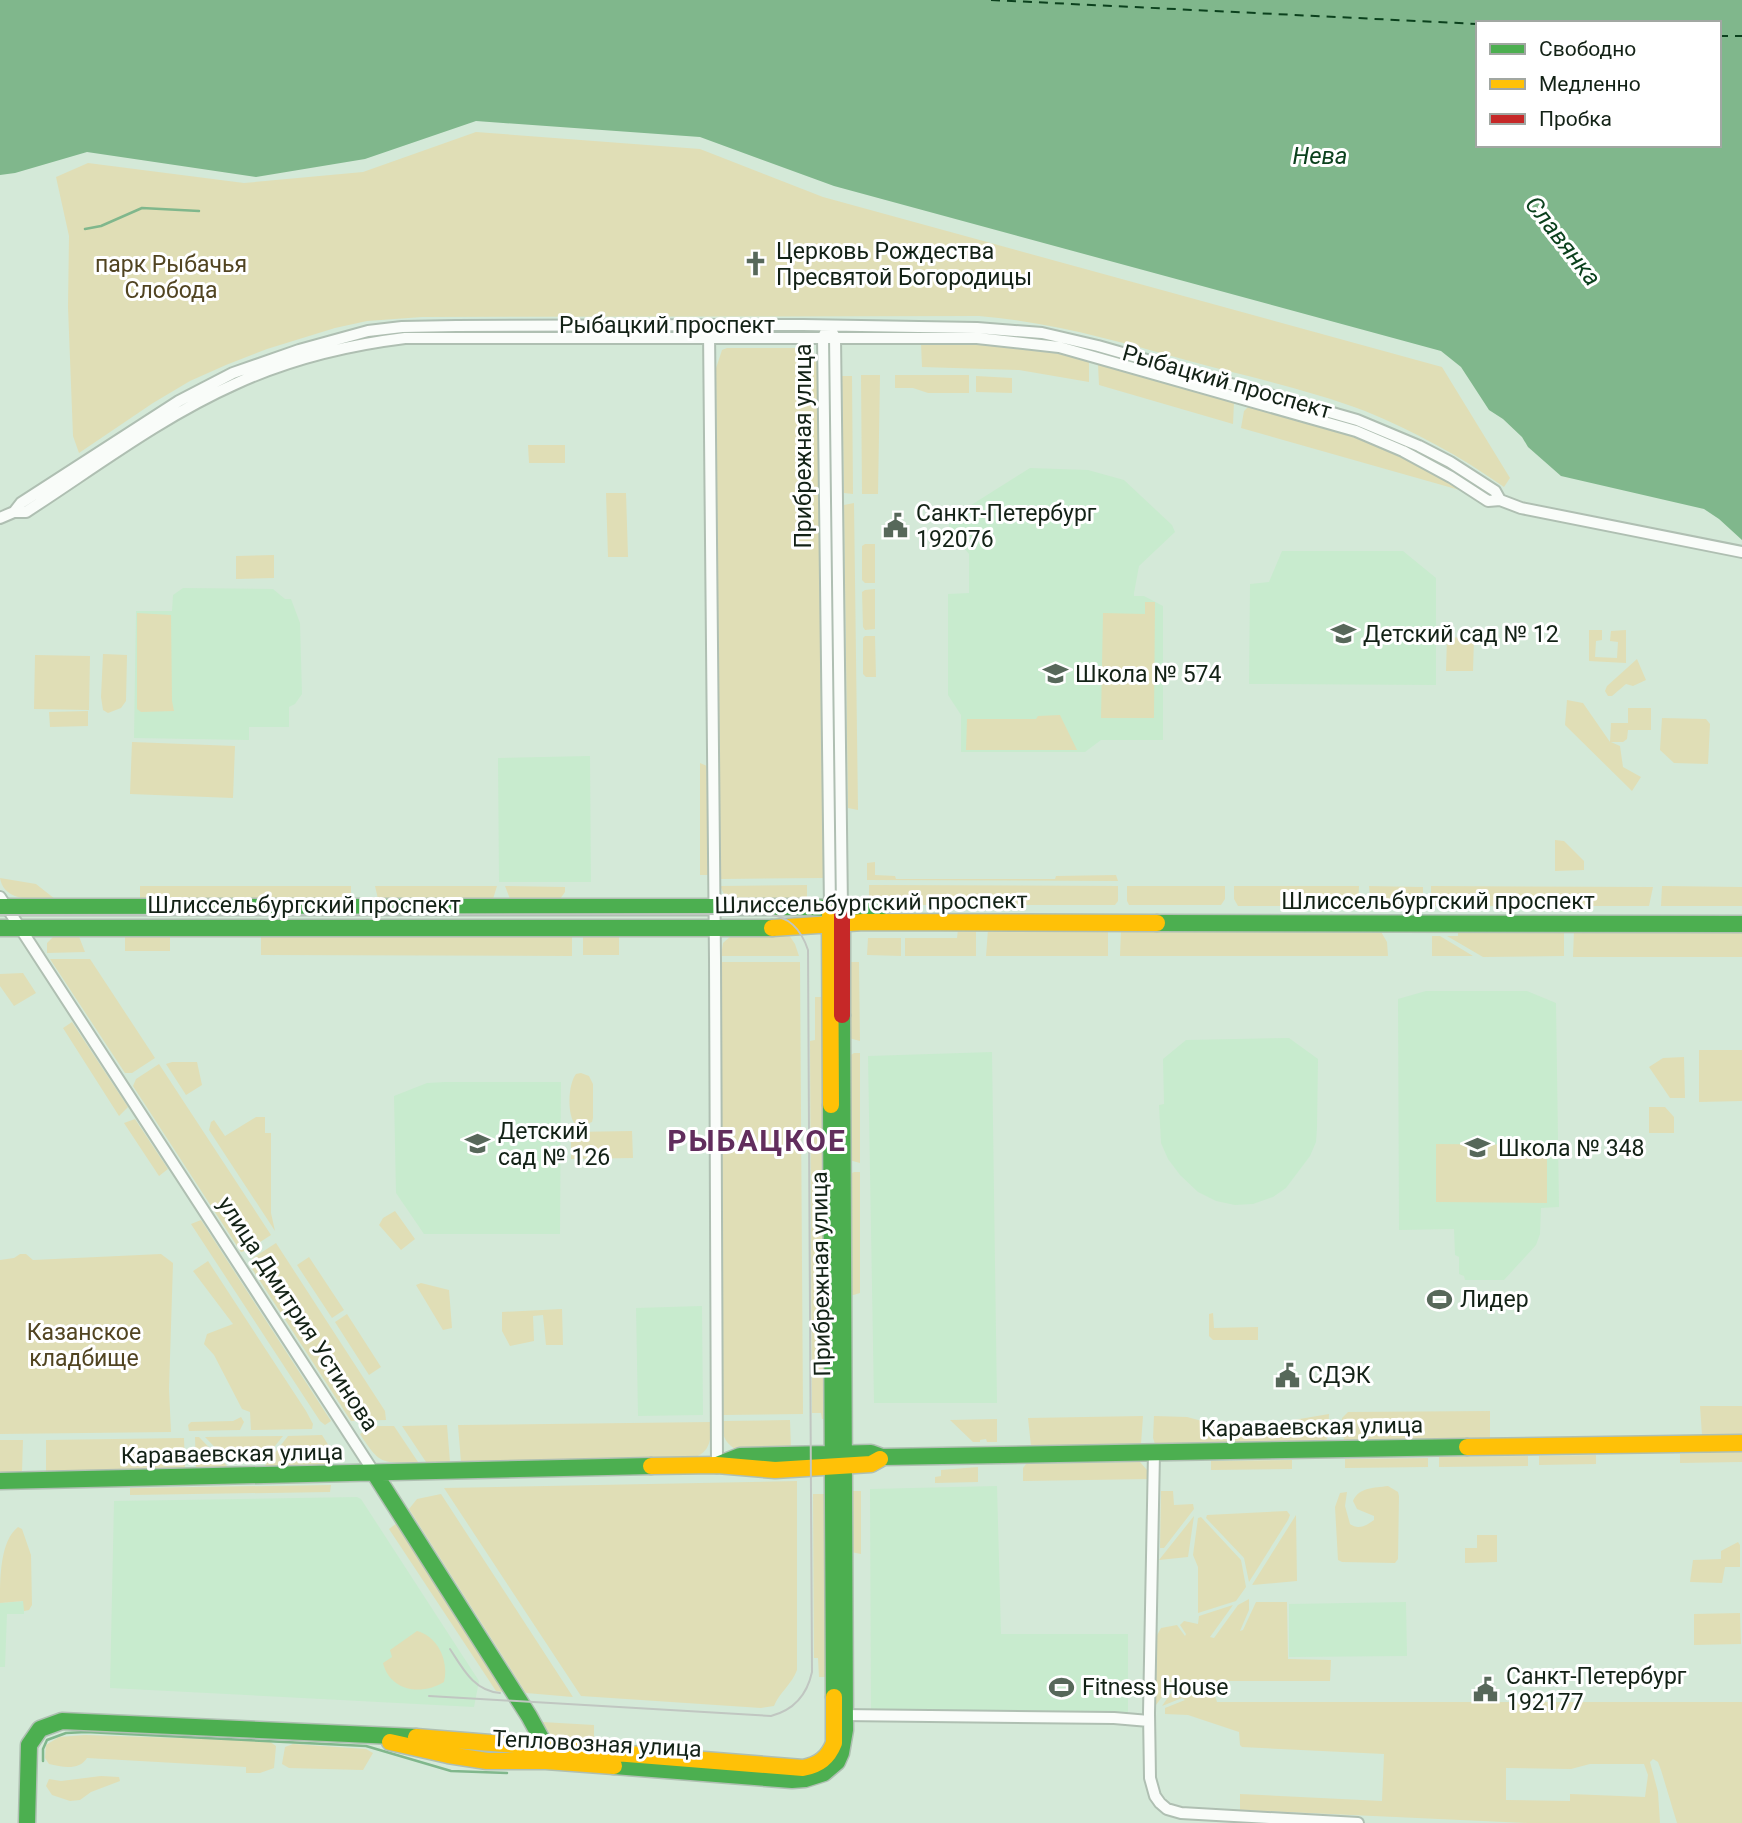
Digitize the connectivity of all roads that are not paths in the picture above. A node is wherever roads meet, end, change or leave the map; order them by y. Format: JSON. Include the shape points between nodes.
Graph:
{"nodes":[{"id":1,"x":709,"y":325,"type":"junction"},
{"id":2,"x":829,"y":326,"type":"junction"},
{"id":3,"x":709,"y":337,"type":"junction"},
{"id":4,"x":829,"y":337,"type":"junction"},
{"id":5,"x":81,"y":470,"type":"junction"},
{"id":6,"x":1500,"y":500,"type":"junction"},
{"id":7,"x":0,"y":518,"type":"edge"},
{"id":8,"x":1742,"y":552,"type":"edge"},
{"id":9,"x":2,"y":904,"type":"edge"},
{"id":10,"x":715,"y":906,"type":"junction"},
{"id":11,"x":1742,"y":913,"type":"edge"},
{"id":12,"x":836,"y":917,"type":"junction"},
{"id":13,"x":1742,"y":924,"type":"edge"},
{"id":14,"x":0,"y":928,"type":"edge"},
{"id":15,"x":20,"y":928,"type":"junction"},
{"id":16,"x":715,"y":928,"type":"junction"},
{"id":17,"x":1742,"y":1443,"type":"edge"},
{"id":18,"x":1154,"y":1453,"type":"junction"},
{"id":19,"x":838,"y":1460,"type":"junction"},
{"id":20,"x":717,"y":1465,"type":"junction"},
{"id":21,"x":375,"y":1474,"type":"junction"},
{"id":22,"x":0,"y":1481,"type":"edge"},
{"id":23,"x":839,"y":1715,"type":"junction"},
{"id":24,"x":1149,"y":1721,"type":"junction"},
{"id":25,"x":546,"y":1755,"type":"junction"},
{"id":26,"x":822,"y":1769,"type":"joint"},
{"id":27,"x":27,"y":1823,"type":"edge"},
{"id":28,"x":1358,"y":1823,"type":"edge"}],
"edges":[{"from":1,"to":2,"type":"street","name":"Рыбацкий проспект"},
{"from":1,"to":3,"type":"street"},
{"from":1,"to":5,"type":"street","name":"Рыбацкий проспект","via":[[368,331],[233,373],[179,401]]},
{"from":2,"to":4,"type":"street","name":"Прибрежная улица"},
{"from":2,"to":6,"type":"street","name":"Рыбацкий проспект","via":[[1022,330],[1098,346],[1357,420],[1450,462],[1495,491]]},
{"from":3,"to":4,"type":"street","name":"Рыбацкий проспект"},
{"from":3,"to":5,"type":"street","name":"Рыбацкий проспект","via":[[405,338],[371,343],[237,383]]},
{"from":3,"to":10,"type":"street"},
{"from":4,"to":6,"type":"street","name":"Рыбацкий проспект","via":[[977,338],[1059,347],[1356,431],[1422,461],[1488,501]]},
{"from":4,"to":12,"type":"street","name":"Прибрежная улица"},
{"from":5,"to":7,"type":"street","name":"Рыбацкий проспект","via":[[26,512]]},
{"from":6,"to":8,"type":"street","name":"Рыбацкий проспект"},
{"from":9,"to":10,"type":"street","name":"Шлиссельбургский проспект"},
{"from":9,"to":15,"type":"street","name":"улица Дмитрия Устинова"},
{"from":10,"to":12,"type":"street","name":"Шлиссельбургский проспект"},
{"from":10,"to":16,"type":"street"},
{"from":11,"to":12,"type":"street","name":"Шлиссельбургский проспект","via":[[864,911]]},
{"from":12,"to":13,"type":"street","name":"Шлиссельбургский проспект","via":[[864,922]]},
{"from":12,"to":16,"type":"street","name":"Шлиссельбургский проспект","via":[[811,928]]},
{"from":12,"to":19,"type":"street","name":"Прибрежная улица"},
{"from":14,"to":15,"type":"street","name":"Шлиссельбургский проспект"},
{"from":15,"to":16,"type":"street","name":"Шлиссельбургский проспект"},
{"from":15,"to":21,"type":"street","name":"улица Дмитрия Устинова"},
{"from":16,"to":20,"type":"street"},
{"from":17,"to":18,"type":"street","name":"Караваевская улица"},
{"from":18,"to":19,"type":"street","name":"Караваевская улица","via":[[883,1457],[871,1453]]},
{"from":18,"to":24,"type":"street"},
{"from":19,"to":20,"type":"street","name":"Караваевская улица","via":[[740,1456]]},
{"from":19,"to":23,"type":"street","name":"Прибрежная улица"},
{"from":20,"to":21,"type":"street","name":"Караваевская улица"},
{"from":21,"to":22,"type":"street","name":"Караваевская улица"},
{"from":21,"to":25,"type":"street","name":"улица Дмитрия Устинова","via":[[529,1716]]},
{"from":23,"to":24,"type":"street"},
{"from":23,"to":26,"type":"street","name":"Прибрежная улица","via":[[844,1750],[840,1760]]},
{"from":24,"to":28,"type":"street","via":[[1150,1778],[1155,1796],[1167,1809]]},
{"from":25,"to":26,"type":"street","name":"Тепловозная улица"},
{"from":25,"to":27,"type":"street","name":"Тепловозная улица","via":[[368,1734],[62,1721],[40,1729],[29,1745]]}]}
